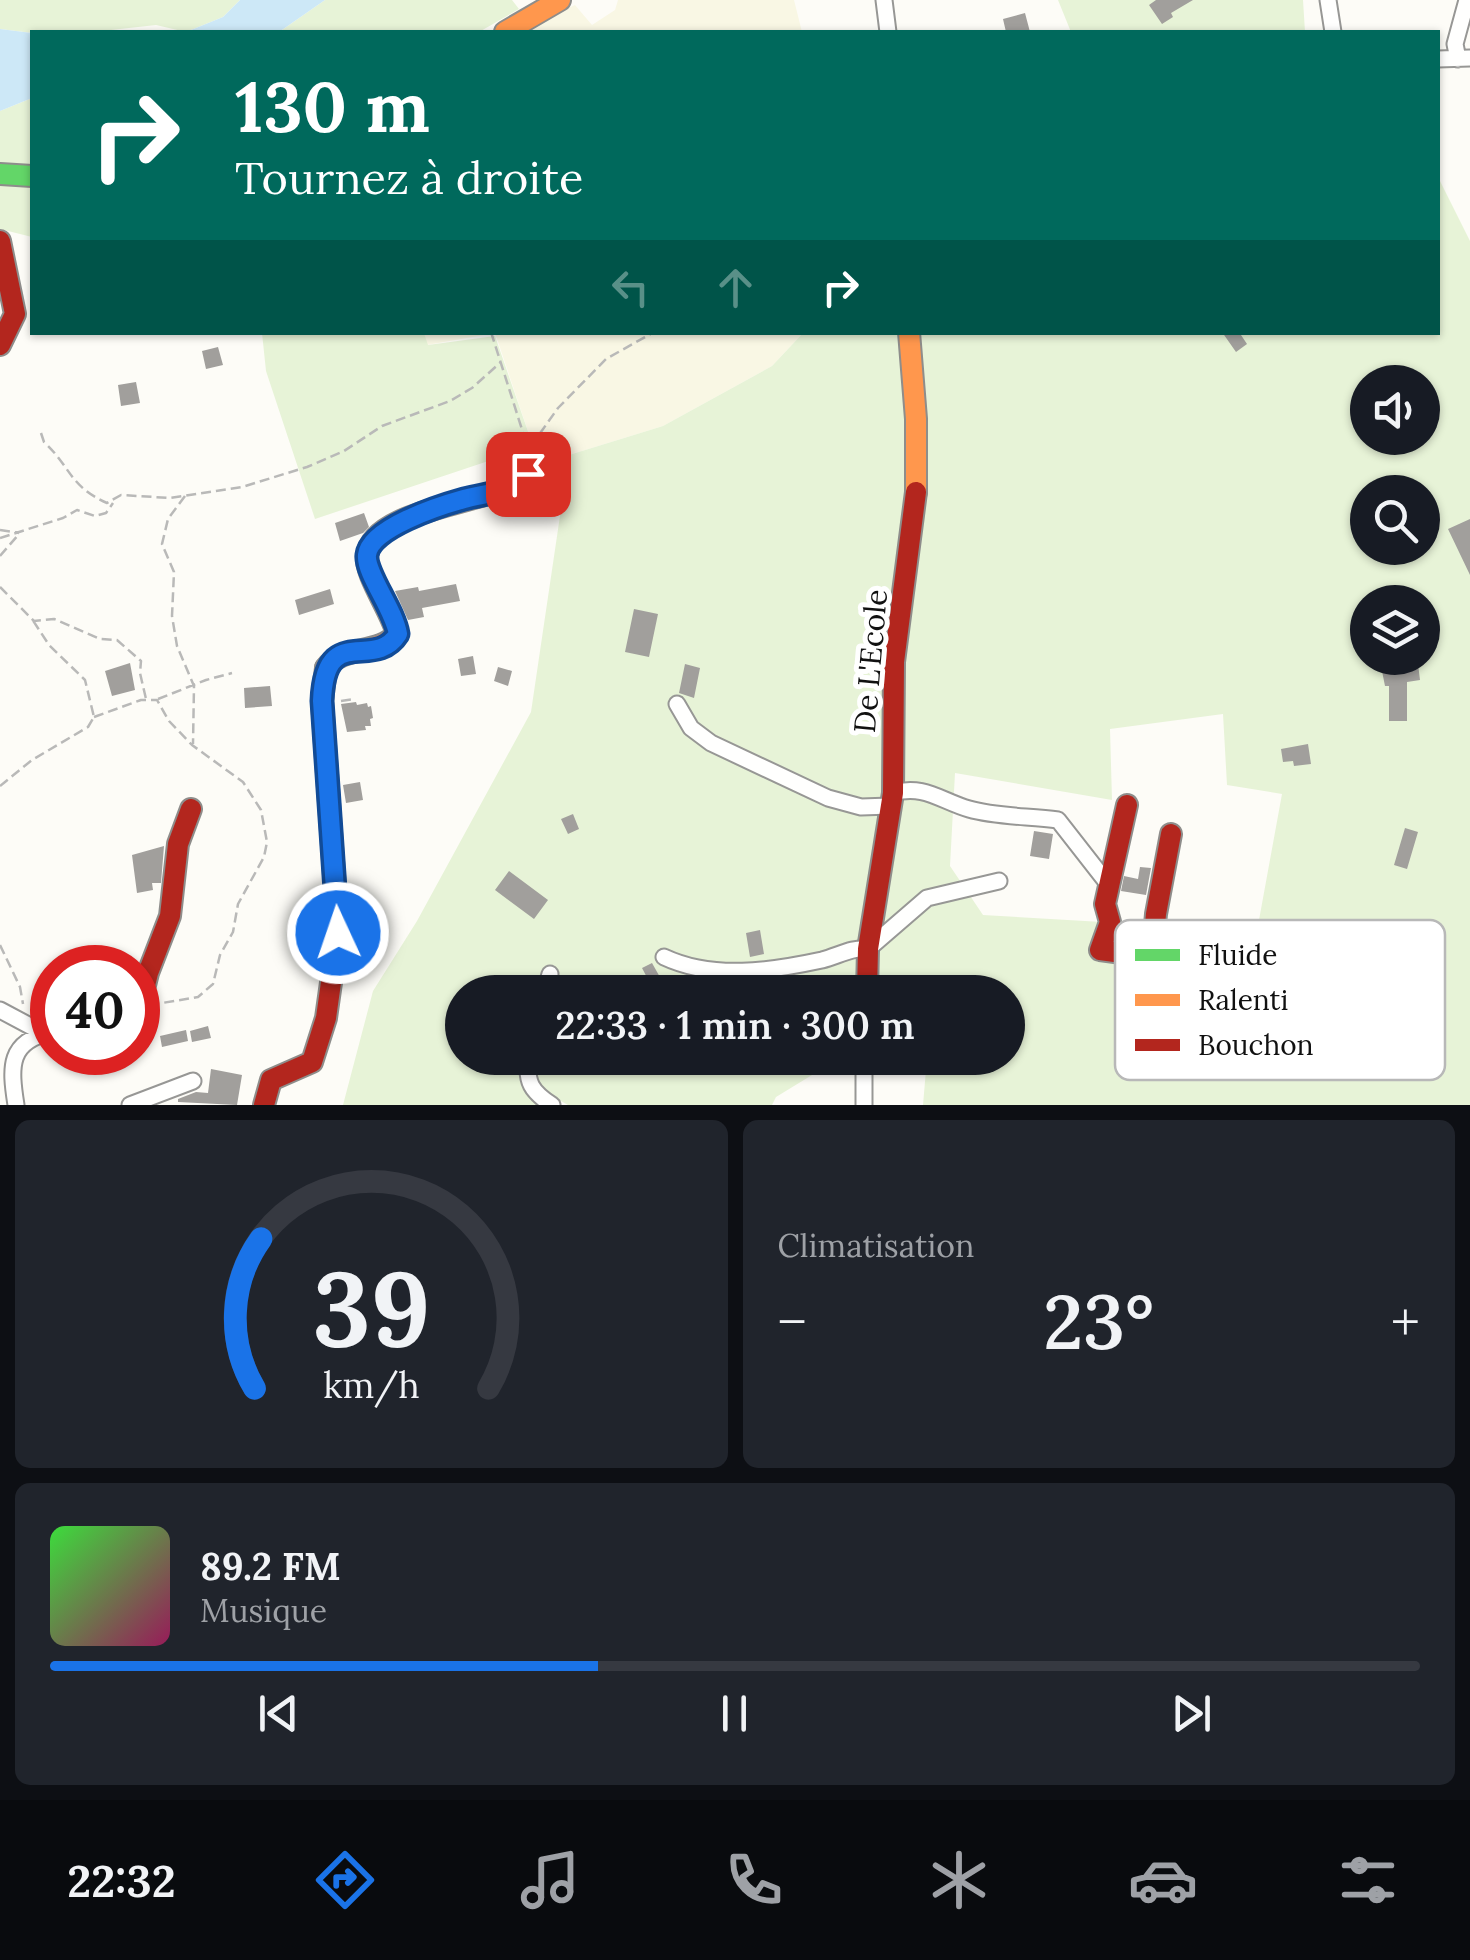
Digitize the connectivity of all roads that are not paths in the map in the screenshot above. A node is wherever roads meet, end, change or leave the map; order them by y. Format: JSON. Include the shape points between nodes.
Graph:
{"nodes":[{"id":1,"x":560,"y":0,"type":"edge"},
{"id":2,"x":884,"y":0,"type":"edge"},
{"id":3,"x":1328,"y":0,"type":"edge"},
{"id":4,"x":1467,"y":0,"type":"edge"},
{"id":5,"x":508,"y":30,"type":"edge"},
{"id":6,"x":888,"y":30,"type":"edge"},
{"id":7,"x":1333,"y":30,"type":"edge"},
{"id":8,"x":1464,"y":58,"type":"edge"},
{"id":9,"x":0,"y":174,"type":"edge"},
{"id":10,"x":30,"y":176,"type":"edge"},
{"id":11,"x":0,"y":241,"type":"edge"},
{"id":12,"x":909,"y":335,"type":"edge"},
{"id":13,"x":0,"y":346,"type":"edge"},
{"id":14,"x":528,"y":474,"type":"road end"},
{"id":15,"x":677,"y":704,"type":"dead end"},
{"id":16,"x":892,"y":799,"type":"junction"},
{"id":17,"x":1127,"y":805,"type":"dead end"},
{"id":18,"x":192,"y":809,"type":"dead end"},
{"id":19,"x":1171,"y":834,"type":"dead end"},
{"id":20,"x":998,"y":882,"type":"dead end"},
{"id":21,"x":1108,"y":884,"type":"junction"},
{"id":22,"x":1155,"y":920,"type":"edge"},
{"id":23,"x":158,"y":945,"type":"edge"},
{"id":24,"x":868,"y":948,"type":"junction"},
{"id":25,"x":1115,"y":952,"type":"edge"},
{"id":26,"x":664,"y":957,"type":"dead end"},
{"id":27,"x":867,"y":975,"type":"edge"},
{"id":28,"x":0,"y":1010,"type":"edge"},
{"id":29,"x":30,"y":1024,"type":"edge"},
{"id":30,"x":30,"y":1039,"type":"edge"},
{"id":31,"x":529,"y":1075,"type":"edge"},
{"id":32,"x":864,"y":1075,"type":"edge"},
{"id":33,"x":193,"y":1081,"type":"dead end"},
{"id":34,"x":16,"y":1105,"type":"edge"},
{"id":35,"x":130,"y":1105,"type":"edge"},
{"id":36,"x":264,"y":1105,"type":"edge"},
{"id":37,"x":552,"y":1105,"type":"edge"},
{"id":38,"x":864,"y":1105,"type":"edge"}],
"edges":[{"from":1,"to":5,"type":"street"},
{"from":2,"to":6,"type":"street"},
{"from":3,"to":7,"type":"street"},
{"from":4,"to":8,"type":"street","via":[[1456,44]]},
{"from":9,"to":10,"type":"street"},
{"from":11,"to":13,"type":"street","via":[[15,314]]},
{"from":12,"to":16,"type":"street","name":"De L'Ecole","via":[[916,489],[894,662]]},
{"from":14,"to":36,"type":"street","via":[[511,488],[461,500],[373,538],[366,560],[398,634],[392,643],[336,656],[323,680],[338,933],[326,1018],[312,1062],[271,1080]]},
{"from":15,"to":16,"type":"street","via":[[691,728],[711,743],[828,798],[861,807]]},
{"from":16,"to":21,"type":"street","via":[[935,792],[967,808],[1058,820]]},
{"from":16,"to":24,"type":"street","name":"De L'Ecole"},
{"from":17,"to":21,"type":"street"},
{"from":18,"to":23,"type":"street","via":[[182,824],[177,885]]},
{"from":19,"to":22,"type":"street"},
{"from":20,"to":24,"type":"street","via":[[927,898]]},
{"from":21,"to":25,"type":"street","via":[[1110,922],[1100,950]]},
{"from":24,"to":26,"type":"street","via":[[755,972]]},
{"from":24,"to":27,"type":"street","name":"De L'Ecole"},
{"from":28,"to":29,"type":"street"},
{"from":30,"to":34,"type":"street","via":[[13,1062]]},
{"from":31,"to":37,"type":"street","via":[[535,1094]]},
{"from":32,"to":38,"type":"street"},
{"from":33,"to":35,"type":"street"}]}
